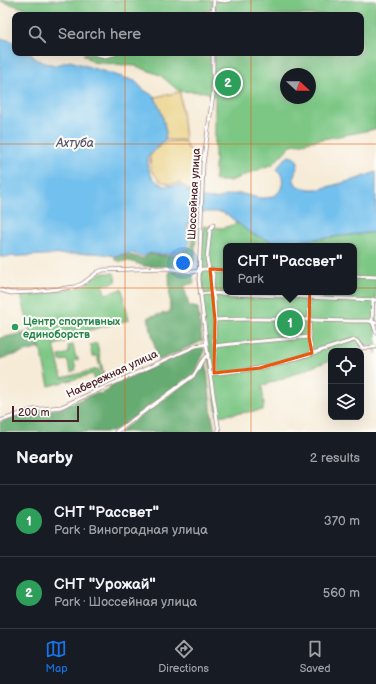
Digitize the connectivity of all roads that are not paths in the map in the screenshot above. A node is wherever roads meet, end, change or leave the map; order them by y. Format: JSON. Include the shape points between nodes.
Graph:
{"nodes":[{"id":1,"x":214,"y":0,"type":"edge"},
{"id":2,"x":217,"y":0,"type":"edge"},
{"id":3,"x":230,"y":0,"type":"edge"},
{"id":4,"x":214,"y":12,"type":"edge"},
{"id":5,"x":213,"y":56,"type":"edge"},
{"id":6,"x":213,"y":225,"type":"dead end"},
{"id":7,"x":210,"y":269,"type":"junction"},
{"id":8,"x":200,"y":270,"type":"junction"},
{"id":9,"x":223,"y":270,"type":"edge"},
{"id":10,"x":357,"y":276,"type":"edge"},
{"id":11,"x":376,"y":277,"type":"edge"},
{"id":12,"x":0,"y":290,"type":"edge"},
{"id":13,"x":201,"y":294,"type":"junction"},
{"id":14,"x":212,"y":294,"type":"junction"},
{"id":15,"x":223,"y":294,"type":"edge"},
{"id":16,"x":245,"y":295,"type":"edge"},
{"id":17,"x":310,"y":297,"type":"junction"},
{"id":18,"x":374,"y":300,"type":"edge"},
{"id":19,"x":215,"y":320,"type":"junction"},
{"id":20,"x":309,"y":320,"type":"junction"},
{"id":21,"x":375,"y":323,"type":"edge"},
{"id":22,"x":376,"y":332,"type":"edge"},
{"id":23,"x":308,"y":337,"type":"junction"},
{"id":24,"x":207,"y":344,"type":"junction"},
{"id":25,"x":214,"y":346,"type":"junction"},
{"id":26,"x":376,"y":347,"type":"edge"},
{"id":27,"x":312,"y":353,"type":"junction"},
{"id":28,"x":208,"y":355,"type":"junction"},
{"id":29,"x":212,"y":374,"type":"junction"},
{"id":30,"x":0,"y":421,"type":"edge"},
{"id":31,"x":116,"y":432,"type":"edge"},
{"id":32,"x":219,"y":432,"type":"edge"}],
"edges":[{"from":1,"to":4,"type":"street"},
{"from":2,"to":3,"type":"street"},
{"from":5,"to":8,"type":"street","name":"Шоссейная улица","via":[[213,95],[203,159]]},
{"from":6,"to":7,"type":"street","via":[[210,230],[207,259]]},
{"from":7,"to":8,"type":"street"},
{"from":7,"to":9,"type":"street"},
{"from":7,"to":14,"type":"street"},
{"from":8,"to":12,"type":"street","via":[[103,270],[74,287],[33,292]]},
{"from":8,"to":13,"type":"street","name":"Шоссейная улица"},
{"from":10,"to":11,"type":"street"},
{"from":13,"to":14,"type":"street"},
{"from":13,"to":24,"type":"street","name":"Шоссейная улица"},
{"from":14,"to":15,"type":"street"},
{"from":14,"to":19,"type":"street"},
{"from":16,"to":17,"type":"street"},
{"from":17,"to":18,"type":"street"},
{"from":17,"to":20,"type":"street"},
{"from":18,"to":21,"type":"street","via":[[372,315]]},
{"from":19,"to":20,"type":"street"},
{"from":19,"to":25,"type":"street"},
{"from":20,"to":21,"type":"street"},
{"from":20,"to":23,"type":"street"},
{"from":21,"to":22,"type":"street"},
{"from":23,"to":25,"type":"street"},
{"from":23,"to":27,"type":"street"},
{"from":24,"to":28,"type":"street","name":"Шоссейная улица"},
{"from":24,"to":30,"type":"street","name":"Набережная улица","via":[[196,346],[61,407],[32,410]]},
{"from":25,"to":29,"type":"street"},
{"from":26,"to":27,"type":"street","via":[[362,348],[354,340]]},
{"from":27,"to":29,"type":"street","via":[[260,368]]},
{"from":28,"to":29,"type":"street","name":"Шоссейная улица"},
{"from":28,"to":31,"type":"street","via":[[204,357],[193,376]]},
{"from":29,"to":32,"type":"street","name":"Шоссейная улица"}]}
